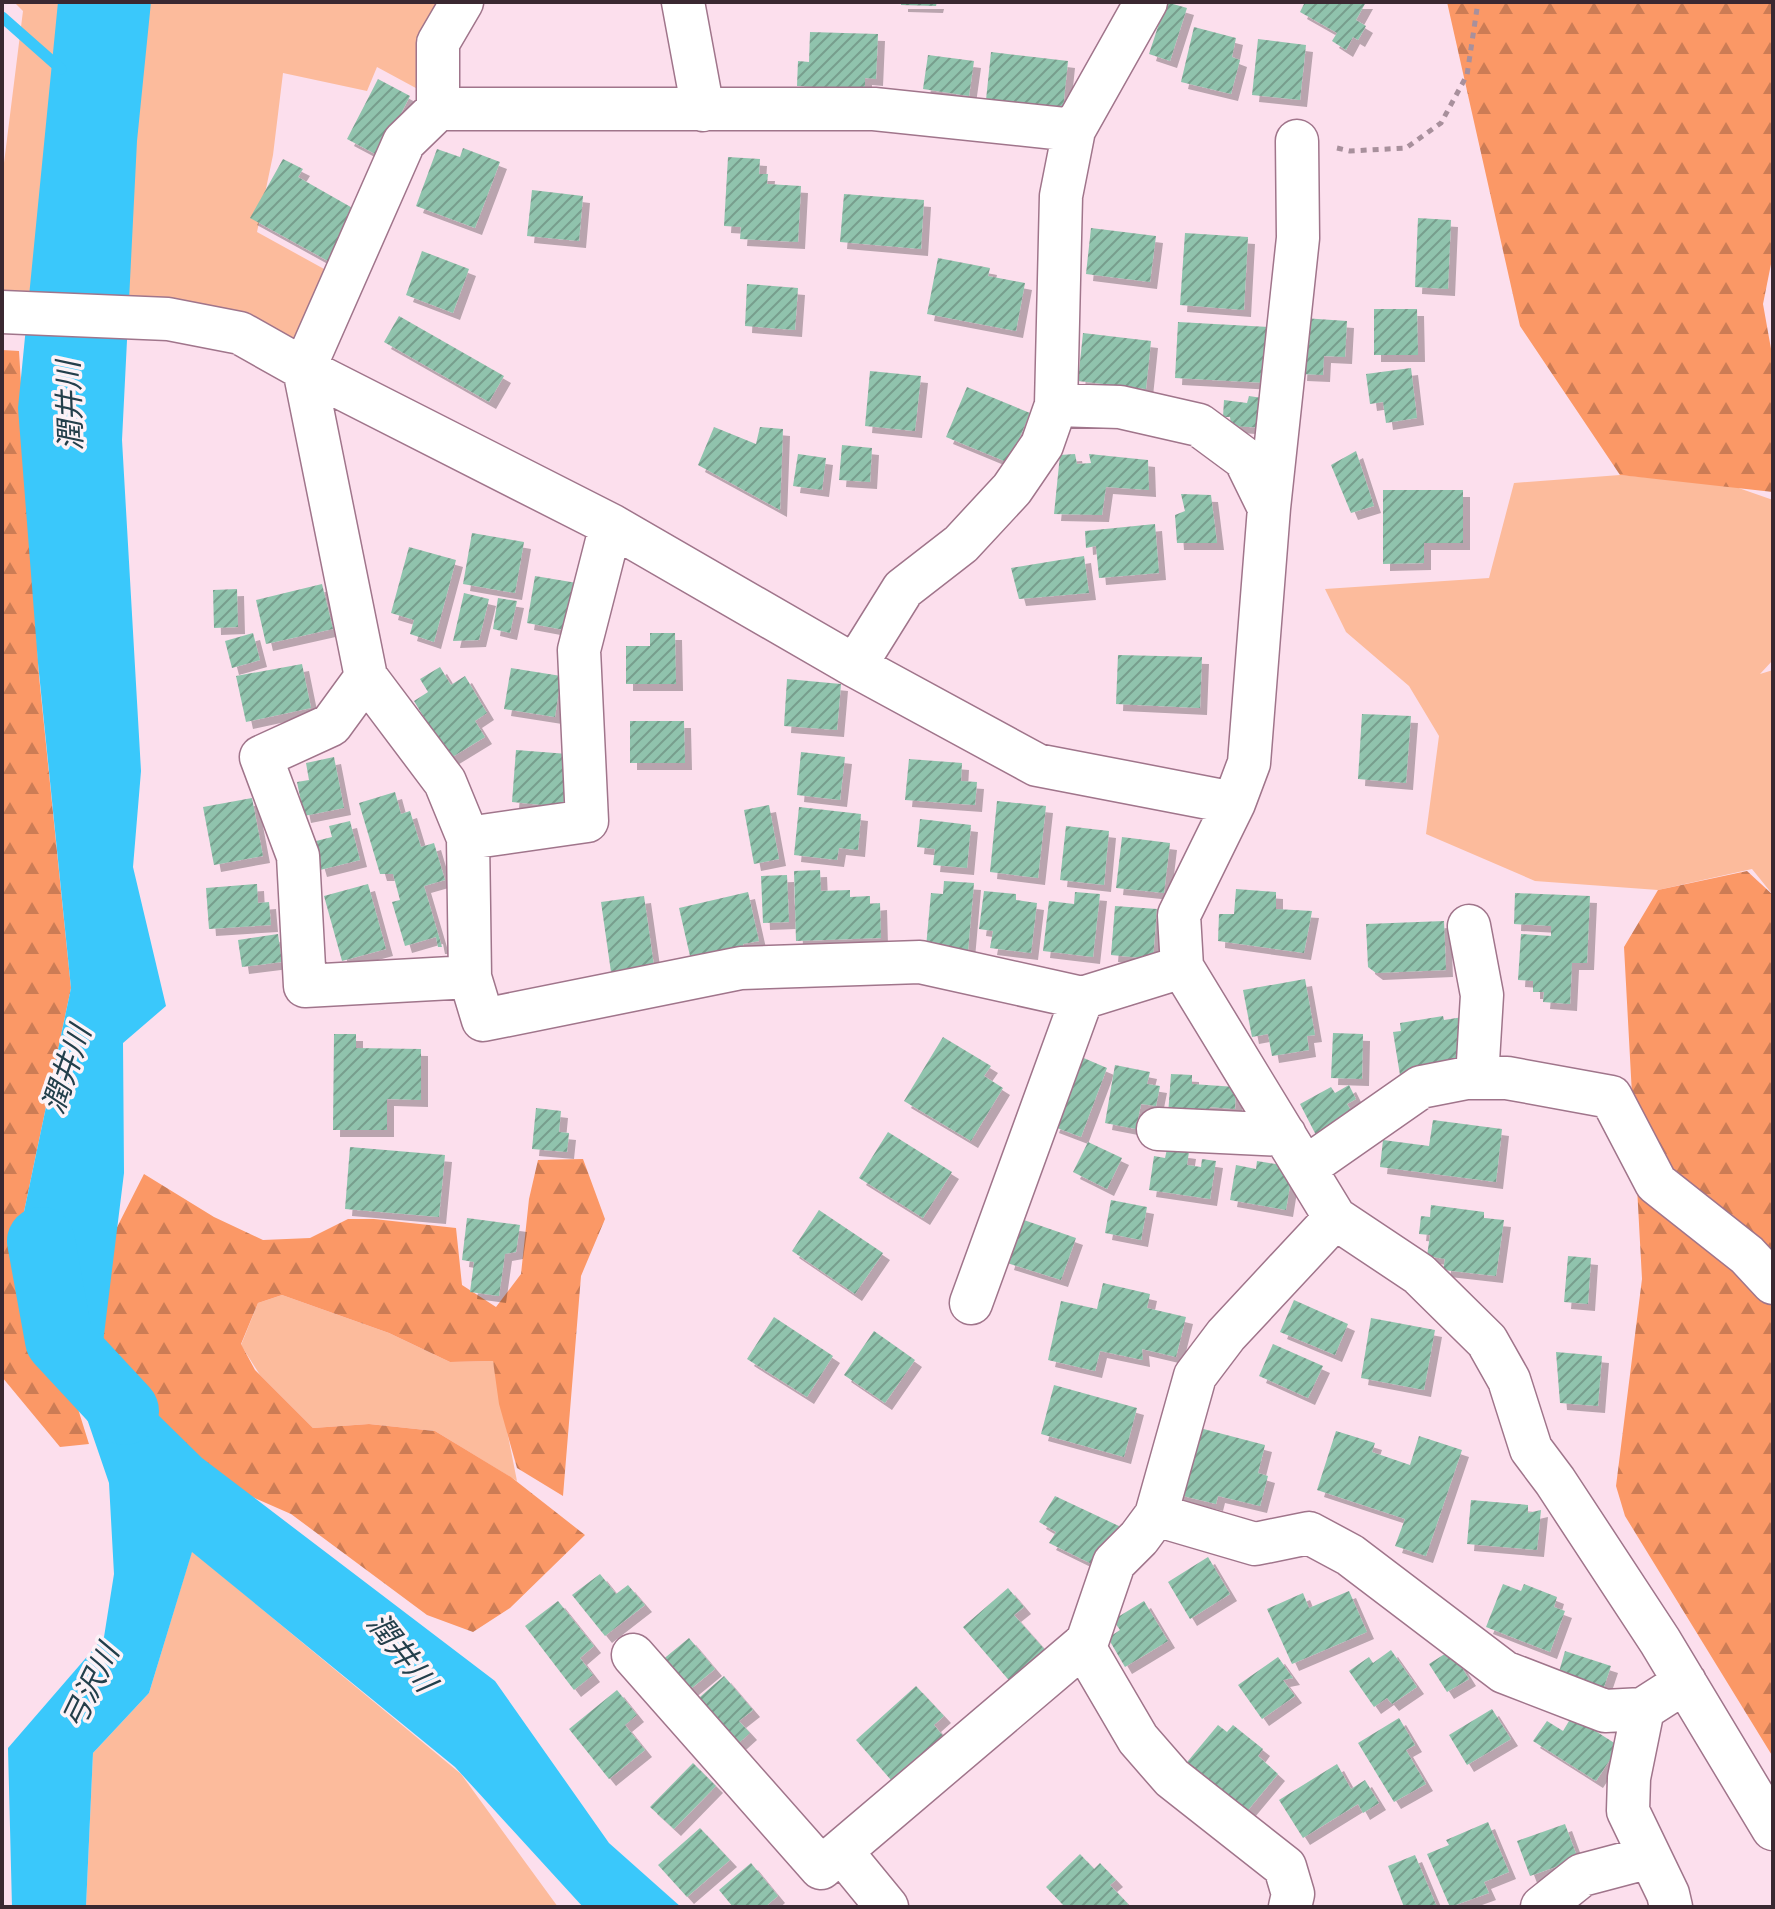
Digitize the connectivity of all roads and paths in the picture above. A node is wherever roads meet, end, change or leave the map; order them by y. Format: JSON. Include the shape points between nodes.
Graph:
{"nodes":[{"id":1,"x":462,"y":2,"type":"edge"},
{"id":2,"x":683,"y":2,"type":"edge"},
{"id":3,"x":1146,"y":2,"type":"edge"},
{"id":4,"x":1478,"y":2,"type":"edge"},
{"id":5,"x":438,"y":109,"type":"junction"},
{"id":6,"x":703,"y":110,"type":"junction"},
{"id":7,"x":1074,"y":130,"type":"junction"},
{"id":8,"x":1297,"y":141,"type":"joint"},
{"id":9,"x":2,"y":312,"type":"edge"},
{"id":10,"x":304,"y":369,"type":"junction"},
{"id":11,"x":1056,"y":405,"type":"junction"},
{"id":12,"x":1269,"y":508,"type":"junction"},
{"id":13,"x":611,"y":525,"type":"junction"},
{"id":14,"x":855,"y":666,"type":"junction"},
{"id":15,"x":366,"y":677,"type":"junction"},
{"id":16,"x":1234,"y":803,"type":"junction"},
{"id":17,"x":468,"y":838,"type":"junction"},
{"id":18,"x":1469,"y":926,"type":"dead end"},
{"id":19,"x":1182,"y":967,"type":"junction"},
{"id":20,"x":470,"y":977,"type":"junction"},
{"id":21,"x":1082,"y":998,"type":"junction"},
{"id":22,"x":1477,"y":1078,"type":"junction"},
{"id":23,"x":1158,"y":1129,"type":"dead end"},
{"id":24,"x":1295,"y":1152,"type":"junction"},
{"id":25,"x":1335,"y":1218,"type":"junction"},
{"id":26,"x":1773,"y":1283,"type":"edge"},
{"id":27,"x":971,"y":1303,"type":"dead end"},
{"id":28,"x":1156,"y":1515,"type":"junction"},
{"id":29,"x":1083,"y":1645,"type":"junction"},
{"id":30,"x":633,"y":1655,"type":"dead end"},
{"id":31,"x":1685,"y":1682,"type":"junction"},
{"id":32,"x":1643,"y":1709,"type":"junction"},
{"id":33,"x":1773,"y":1829,"type":"edge"},
{"id":34,"x":841,"y":1851,"type":"junction"},
{"id":35,"x":1650,"y":1857,"type":"junction"},
{"id":36,"x":887,"y":1907,"type":"edge"},
{"id":37,"x":1290,"y":1907,"type":"edge"},
{"id":38,"x":1542,"y":1907,"type":"edge"},
{"id":39,"x":1671,"y":1907,"type":"edge"}],
"edges":[{"from":1,"to":5,"type":"street","via":[[438,43]]},
{"from":2,"to":6,"type":"street"},
{"from":3,"to":7,"type":"street"},
{"from":4,"to":8,"type":"path","via":[[1467,75],[1441,123],[1406,148],[1350,151]]},
{"from":5,"to":6,"type":"street"},
{"from":5,"to":10,"type":"street","via":[[404,142]]},
{"from":6,"to":7,"type":"street","via":[[874,109]]},
{"from":7,"to":11,"type":"street","via":[[1061,196]]},
{"from":8,"to":12,"type":"street","via":[[1298,238]]},
{"from":9,"to":10,"type":"street","via":[[168,319],[240,333]]},
{"from":10,"to":13,"type":"street"},
{"from":10,"to":15,"type":"street"},
{"from":11,"to":12,"type":"street","via":[[1120,407],[1199,425],[1245,459]]},
{"from":11,"to":14,"type":"street","via":[[1042,445],[1012,489],[961,544],[903,589]]},
{"from":12,"to":16,"type":"street","via":[[1249,763]]},
{"from":13,"to":14,"type":"street"},
{"from":13,"to":17,"type":"street","via":[[579,650],[587,821]]},
{"from":14,"to":16,"type":"street","via":[[1037,765]]},
{"from":15,"to":17,"type":"street","via":[[445,782]]},
{"from":15,"to":20,"type":"street","via":[[331,725],[261,757],[298,856],[305,986]]},
{"from":16,"to":19,"type":"street","via":[[1179,915]]},
{"from":17,"to":20,"type":"street"},
{"from":18,"to":22,"type":"street","via":[[1482,995]]},
{"from":19,"to":21,"type":"street"},
{"from":19,"to":24,"type":"street"},
{"from":20,"to":21,"type":"street","via":[[483,1020],[741,968],[920,962]]},
{"from":21,"to":27,"type":"street"},
{"from":22,"to":24,"type":"street","via":[[1421,1087]]},
{"from":22,"to":26,"type":"street","via":[[1507,1078],[1611,1097],[1656,1183],[1747,1255]]},
{"from":23,"to":24,"type":"street"},
{"from":24,"to":25,"type":"street"},
{"from":25,"to":28,"type":"street","via":[[1195,1376]]},
{"from":25,"to":31,"type":"street","via":[[1419,1274],[1487,1341],[1509,1380],[1531,1449]]},
{"from":28,"to":29,"type":"street","via":[[1114,1563]]},
{"from":28,"to":32,"type":"street","via":[[1255,1544],[1309,1533],[1350,1555],[1504,1672],[1605,1711]]},
{"from":29,"to":34,"type":"street"},
{"from":29,"to":37,"type":"street","via":[[1138,1739],[1172,1778],[1285,1867],[1293,1894]]},
{"from":30,"to":34,"type":"street","via":[[821,1868]]},
{"from":31,"to":32,"type":"street"},
{"from":31,"to":33,"type":"street"},
{"from":32,"to":35,"type":"street","via":[[1628,1811]]},
{"from":34,"to":36,"type":"street"},
{"from":35,"to":38,"type":"street","via":[[1582,1875]]},
{"from":35,"to":39,"type":"street"}]}
